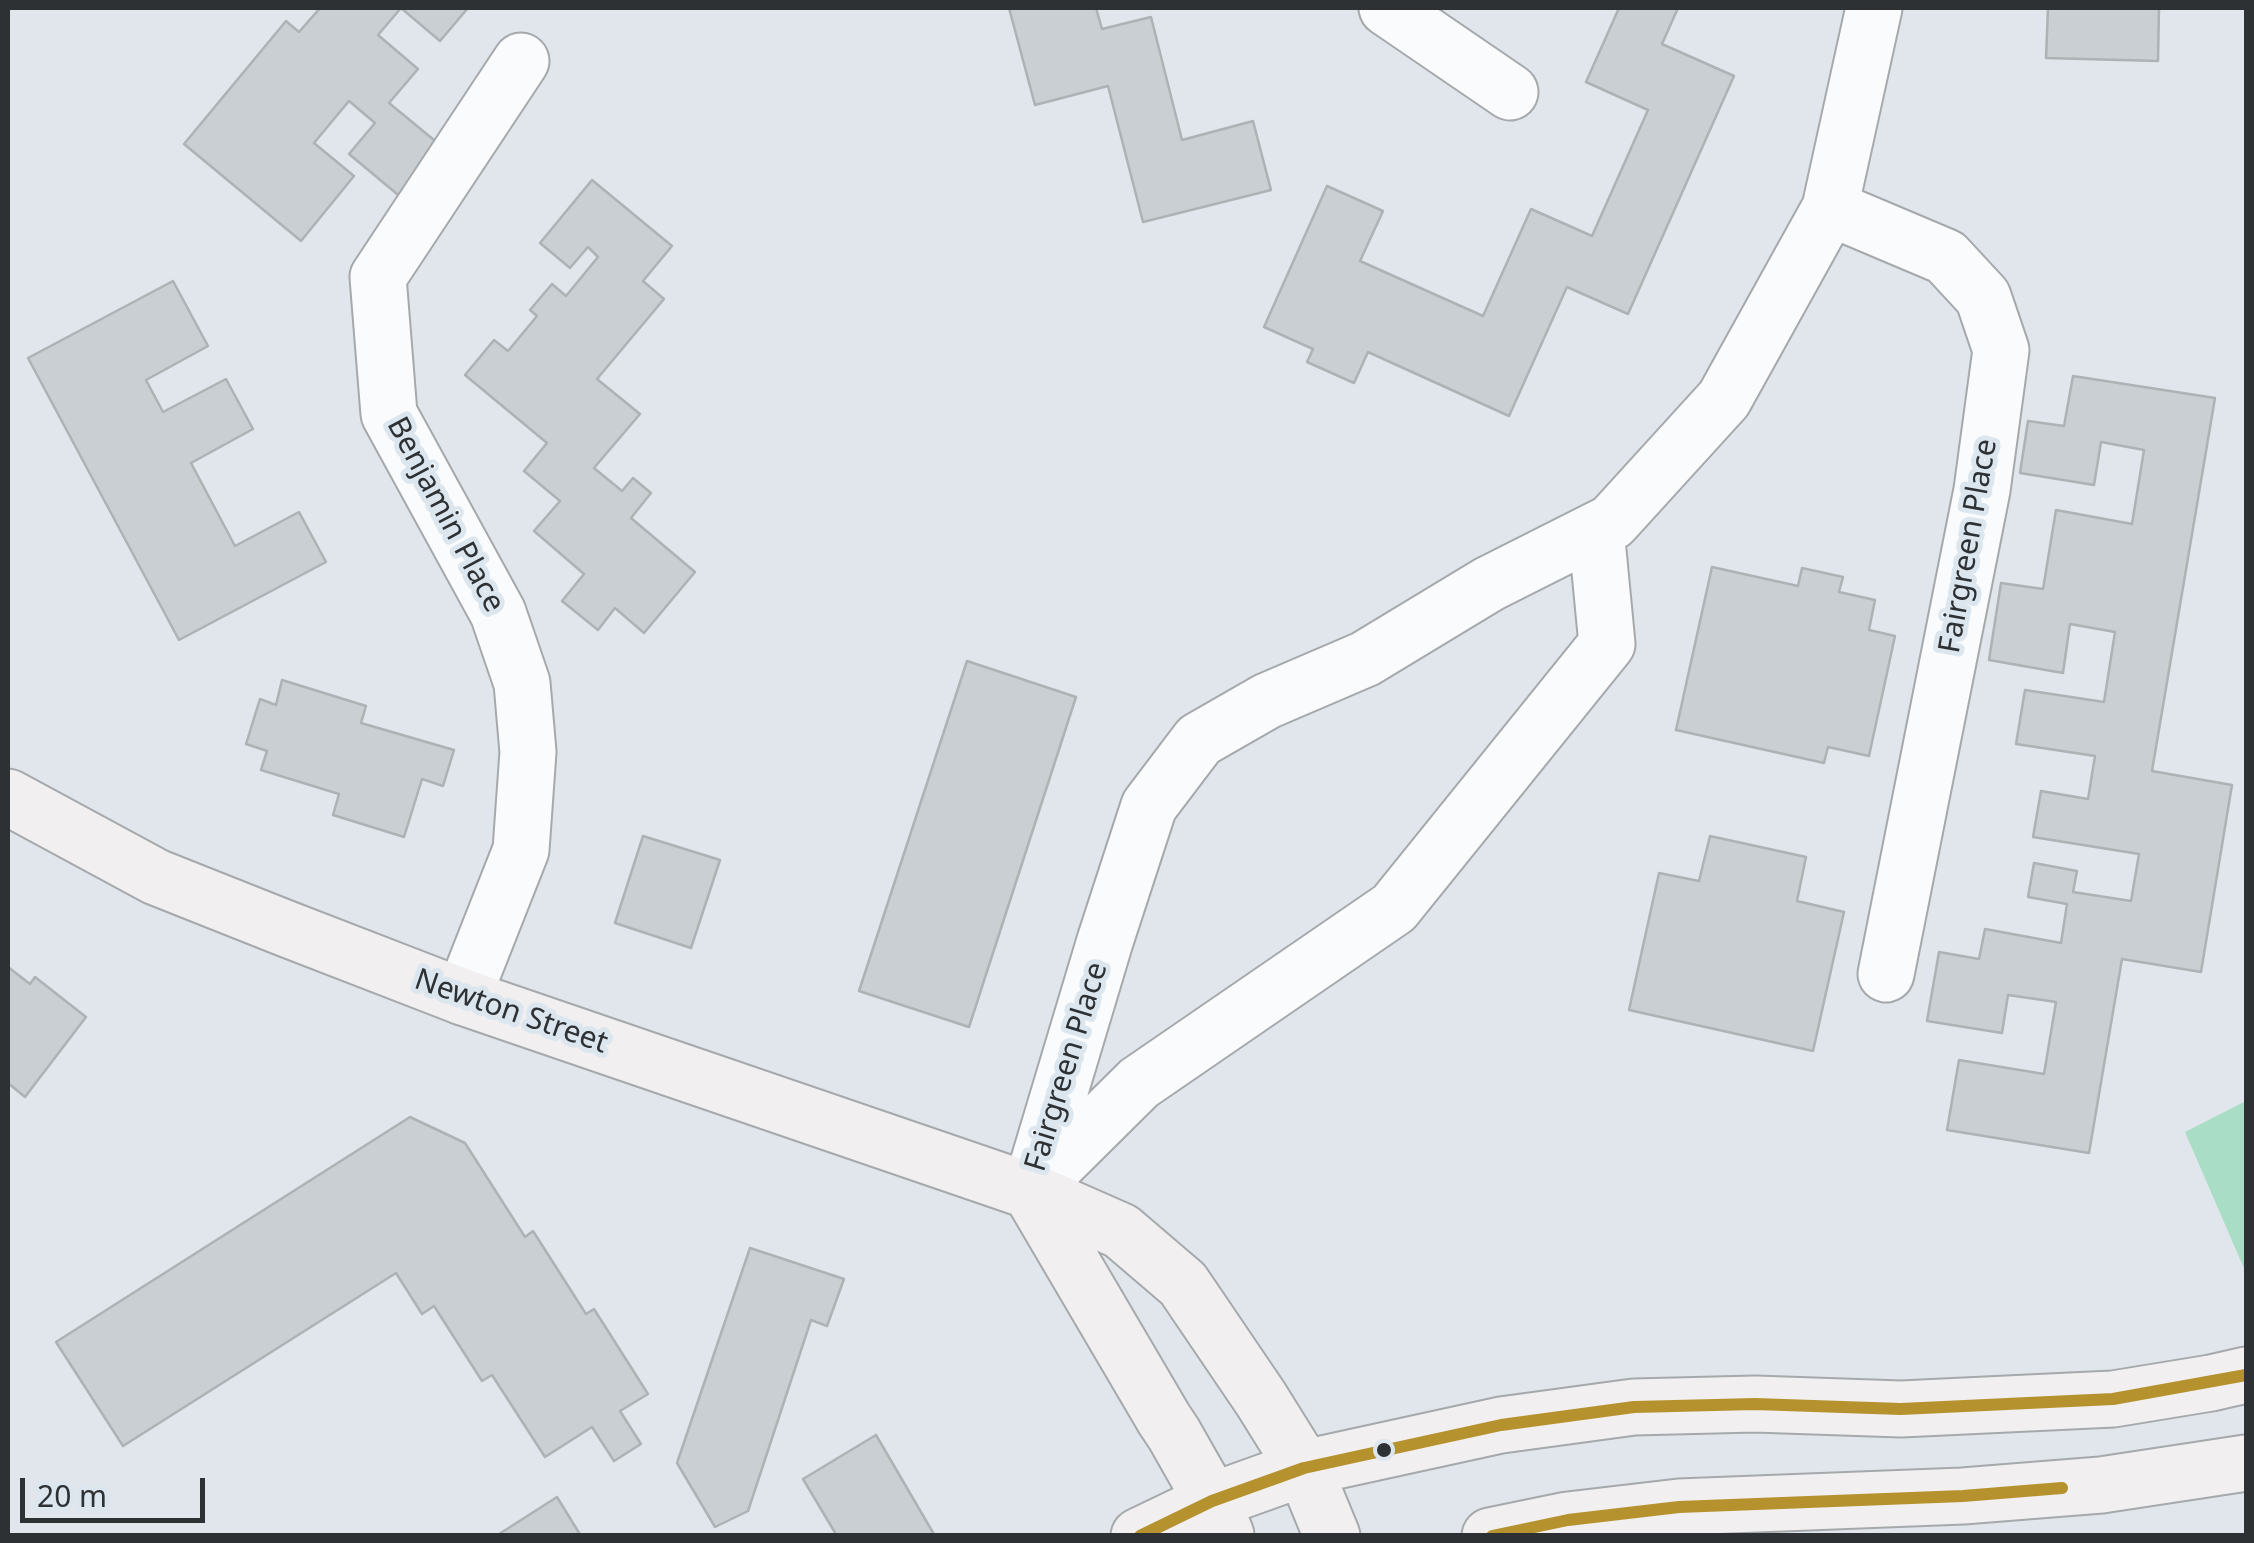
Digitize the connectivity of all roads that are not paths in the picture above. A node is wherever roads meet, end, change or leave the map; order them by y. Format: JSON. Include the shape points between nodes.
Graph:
{"nodes":[{"id":1,"x":1387,"y":8,"type":"edge"},
{"id":2,"x":1874,"y":8,"type":"edge"},
{"id":3,"x":521,"y":61,"type":"dead end"},
{"id":4,"x":1510,"y":92,"type":"dead end"},
{"id":5,"x":1830,"y":208,"type":"junction"},
{"id":6,"x":1596,"y":530,"type":"junction"},
{"id":7,"x":8,"y":796,"type":"edge"},
{"id":8,"x":1886,"y":974,"type":"dead end"},
{"id":9,"x":463,"y":997,"type":"junction"},
{"id":10,"x":1030,"y":1191,"type":"junction"},
{"id":11,"x":2246,"y":1375,"type":"edge"},
{"id":12,"x":2246,"y":1462,"type":"edge"},
{"id":13,"x":1304,"y":1468,"type":"junction"},
{"id":14,"x":1219,"y":1518,"type":"edge"},
{"id":15,"x":1139,"y":1536,"type":"edge"},
{"id":16,"x":1332,"y":1536,"type":"edge"},
{"id":17,"x":1490,"y":1536,"type":"edge"}],
"edges":[{"from":1,"to":4,"type":"street"},
{"from":2,"to":5,"type":"street","name":"Fairgreen Place"},
{"from":3,"to":9,"type":"street","name":"Benjamin Place","via":[[378,276],[389,414],[498,613],[522,683],[528,752],[521,850]]},
{"from":5,"to":6,"type":"street","name":"Fairgreen Place","via":[[1724,400],[1612,522]]},
{"from":5,"to":8,"type":"street","name":"Fairgreen Place","via":[[1946,257],[1983,298],[2001,350],[1982,490]]},
{"from":6,"to":10,"type":"street","name":"Fairgreen Place","via":[[1607,644],[1394,908],[1139,1083]]},
{"from":6,"to":10,"type":"street","name":"Fairgreen Place","via":[[1489,584],[1365,659],[1266,701],[1198,740],[1149,806]]},
{"from":7,"to":9,"type":"main road","name":"Newton Street","via":[[156,877]]},
{"from":9,"to":10,"type":"main road","name":"Newton Street"},
{"from":10,"to":13,"type":"main road","name":"Newton Street","via":[[1120,1230],[1183,1284]]},
{"from":10,"to":14,"type":"main road"},
{"from":11,"to":13,"type":"main road","via":[[2033,1404],[1634,1406],[1500,1425]]},
{"from":12,"to":17,"type":"main road","via":[[2101,1485],[1679,1507]]},
{"from":13,"to":14,"type":"main road"},
{"from":13,"to":16,"type":"main road","name":"Newton Street"},
{"from":14,"to":15,"type":"main road"}]}
